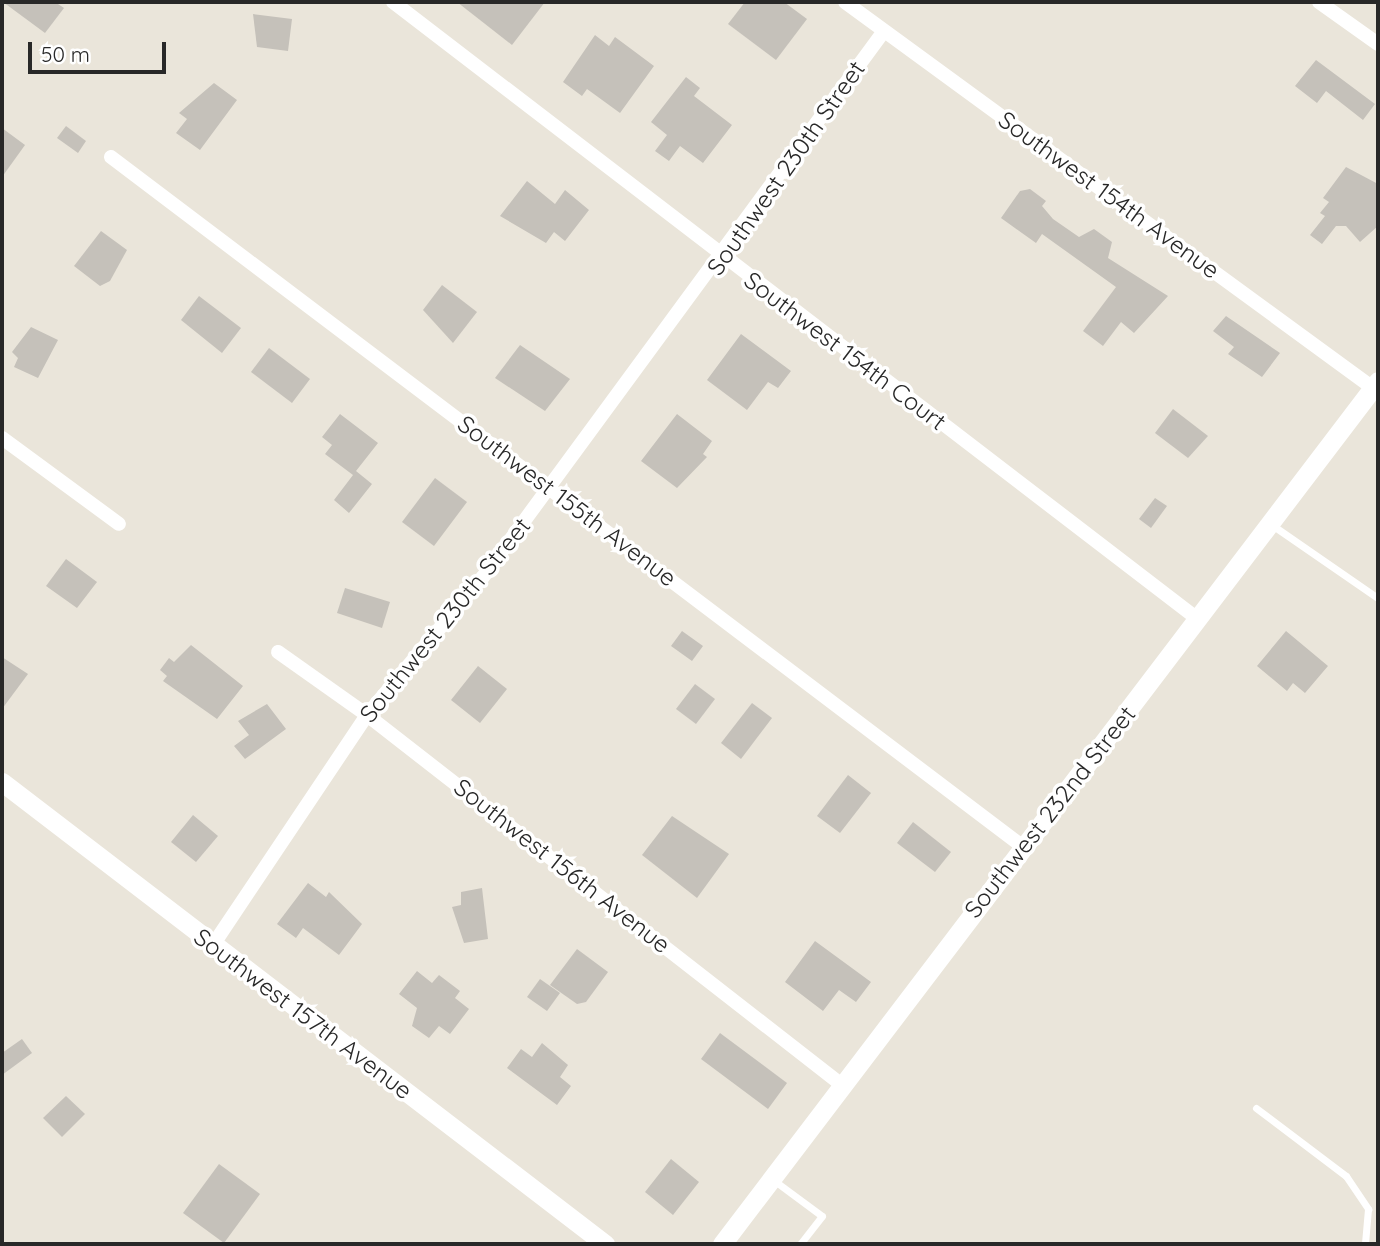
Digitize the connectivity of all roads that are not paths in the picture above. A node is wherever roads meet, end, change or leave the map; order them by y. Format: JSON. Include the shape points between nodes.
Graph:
{"nodes":[{"id":1,"x":393,"y":2,"type":"edge"},
{"id":2,"x":845,"y":2,"type":"edge"},
{"id":3,"x":1319,"y":2,"type":"edge"},
{"id":4,"x":884,"y":31,"type":"junction"},
{"id":5,"x":1378,"y":44,"type":"edge"},
{"id":6,"x":111,"y":157,"type":"dead end"},
{"id":7,"x":719,"y":256,"type":"junction"},
{"id":8,"x":1376,"y":385,"type":"edge"},
{"id":9,"x":2,"y":438,"type":"edge"},
{"id":10,"x":549,"y":487,"type":"junction"},
{"id":11,"x":119,"y":524,"type":"dead end"},
{"id":12,"x":1271,"y":524,"type":"junction"},
{"id":13,"x":1378,"y":598,"type":"edge"},
{"id":14,"x":1199,"y":620,"type":"junction"},
{"id":15,"x":278,"y":652,"type":"dead end"},
{"id":16,"x":367,"y":715,"type":"junction"},
{"id":17,"x":2,"y":782,"type":"edge"},
{"id":18,"x":1022,"y":846,"type":"junction"},
{"id":19,"x":213,"y":945,"type":"junction"},
{"id":20,"x":842,"y":1085,"type":"junction"},
{"id":21,"x":1256,"y":1108,"type":"dead end"},
{"id":22,"x":772,"y":1178,"type":"junction"},
{"id":23,"x":605,"y":1244,"type":"edge"},
{"id":24,"x":722,"y":1244,"type":"edge"},
{"id":25,"x":800,"y":1244,"type":"edge"},
{"id":26,"x":1365,"y":1244,"type":"edge"}],
"edges":[{"from":1,"to":7,"type":"street","name":"Southwest 154th Court"},
{"from":2,"to":4,"type":"street","name":"Southwest 154th Avenue"},
{"from":3,"to":5,"type":"street"},
{"from":4,"to":7,"type":"street","name":"Southwest 230th Street"},
{"from":4,"to":8,"type":"street","name":"Southwest 154th Avenue"},
{"from":6,"to":10,"type":"street","name":"Southwest 155th Avenue"},
{"from":7,"to":10,"type":"street","name":"Southwest 230th Street"},
{"from":7,"to":14,"type":"street","name":"Southwest 154th Court"},
{"from":8,"to":12,"type":"street","name":"Southwest 232nd Street"},
{"from":9,"to":11,"type":"street"},
{"from":10,"to":16,"type":"street","name":"Southwest 230th Street"},
{"from":10,"to":18,"type":"street","name":"Southwest 155th Avenue"},
{"from":12,"to":13,"type":"lane"},
{"from":12,"to":14,"type":"street","name":"Southwest 232nd Street"},
{"from":14,"to":18,"type":"street","name":"Southwest 232nd Street"},
{"from":15,"to":16,"type":"street","name":"Southwest 156th Avenue"},
{"from":16,"to":19,"type":"street","name":"Southwest 230th Street"},
{"from":16,"to":20,"type":"street","name":"Southwest 156th Avenue"},
{"from":17,"to":19,"type":"street","name":"Southwest 157th Avenue"},
{"from":18,"to":20,"type":"street","name":"Southwest 232nd Street"},
{"from":19,"to":23,"type":"street","name":"Southwest 157th Avenue"},
{"from":20,"to":22,"type":"street","name":"Southwest 232nd Street"},
{"from":21,"to":26,"type":"lane","via":[[1346,1176],[1368,1209]]},
{"from":22,"to":24,"type":"street","name":"Southwest 232nd Street"},
{"from":22,"to":25,"type":"lane","via":[[822,1216]]}]}
